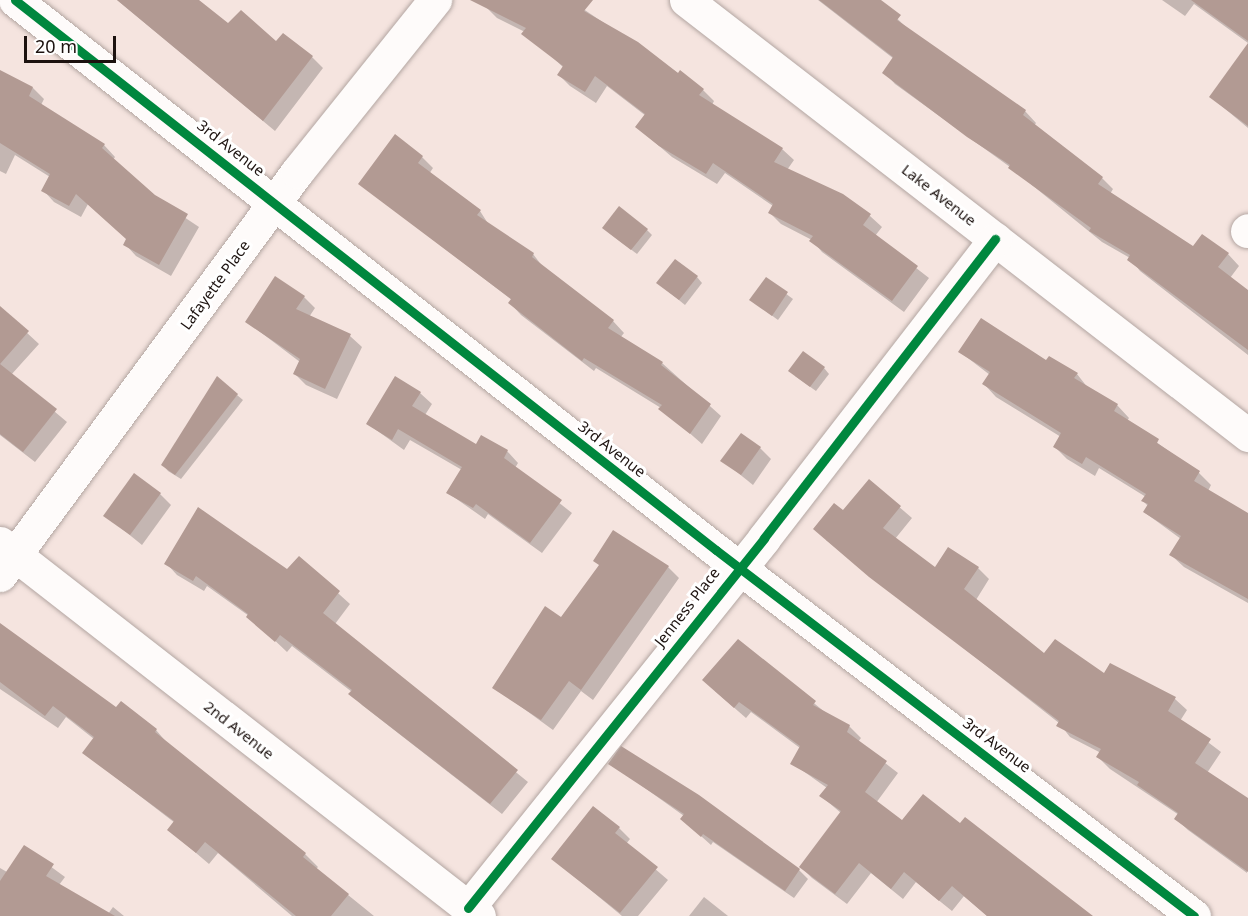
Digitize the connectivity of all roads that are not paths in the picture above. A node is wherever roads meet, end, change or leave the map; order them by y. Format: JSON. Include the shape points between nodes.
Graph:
{"nodes":[{"id":1,"x":15,"y":0,"type":"edge"},
{"id":2,"x":435,"y":0,"type":"edge"},
{"id":3,"x":686,"y":0,"type":"edge"},
{"id":4,"x":275,"y":202,"type":"junction"},
{"id":5,"x":995,"y":239,"type":"junction"},
{"id":6,"x":1248,"y":435,"type":"edge"},
{"id":7,"x":5,"y":558,"type":"edge"},
{"id":8,"x":737,"y":567,"type":"junction"},
{"id":9,"x":473,"y":912,"type":"edge"},
{"id":10,"x":1194,"y":916,"type":"edge"}],
"edges":[{"from":1,"to":4,"type":"street","name":"3rd Avenue"},
{"from":2,"to":4,"type":"street","name":"Lafayette Place"},
{"from":3,"to":5,"type":"street","name":"Lake Avenue"},
{"from":4,"to":7,"type":"street","name":"Lafayette Place"},
{"from":4,"to":8,"type":"street","name":"3rd Avenue"},
{"from":5,"to":6,"type":"street","name":"Lake Avenue"},
{"from":5,"to":8,"type":"street","name":"Jenness Place"},
{"from":7,"to":9,"type":"street","name":"2nd Avenue"},
{"from":8,"to":9,"type":"street","name":"Jenness Place"},
{"from":8,"to":10,"type":"street","name":"3rd Avenue"}]}
